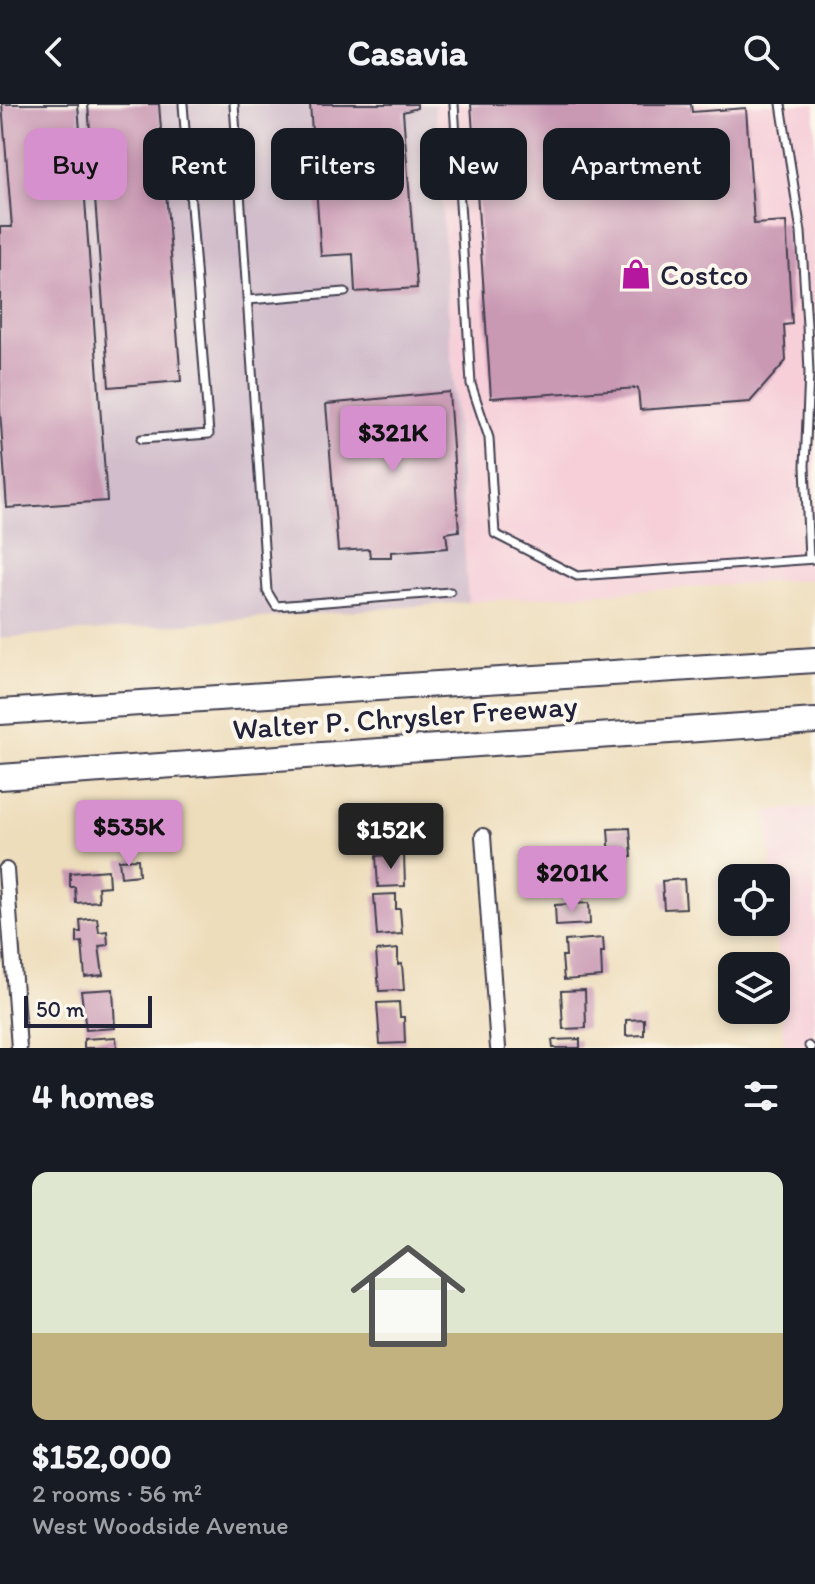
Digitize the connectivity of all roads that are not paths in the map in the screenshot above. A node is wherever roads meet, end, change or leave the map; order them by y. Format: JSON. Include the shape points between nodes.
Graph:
{"nodes":[{"id":1,"x":183,"y":104,"type":"edge"},
{"id":2,"x":234,"y":104,"type":"edge"},
{"id":3,"x":454,"y":104,"type":"edge"},
{"id":4,"x":781,"y":104,"type":"edge"},
{"id":5,"x":345,"y":292,"type":"dead end"},
{"id":6,"x":248,"y":300,"type":"junction"},
{"id":7,"x":141,"y":439,"type":"dead end"},
{"id":8,"x":812,"y":559,"type":"edge"},
{"id":9,"x":450,"y":592,"type":"dead end"},
{"id":10,"x":815,"y":660,"type":"edge"},
{"id":11,"x":0,"y":712,"type":"edge"},
{"id":12,"x":815,"y":721,"type":"edge"},
{"id":13,"x":0,"y":777,"type":"edge"},
{"id":14,"x":483,"y":836,"type":"dead end"},
{"id":15,"x":6,"y":870,"type":"dead end"},
{"id":16,"x":19,"y":1048,"type":"edge"},
{"id":17,"x":498,"y":1048,"type":"edge"}],
"edges":[{"from":1,"to":7,"type":"lane","via":[[209,434]]},
{"from":2,"to":6,"type":"lane"},
{"from":3,"to":8,"type":"lane","via":[[471,384],[489,438],[495,534],[577,576]]},
{"from":4,"to":8,"type":"lane","via":[[799,214],[807,325],[805,466]]},
{"from":5,"to":6,"type":"lane"},
{"from":6,"to":9,"type":"lane","via":[[267,591],[276,606]]},
{"from":10,"to":11,"type":"highway","name":"Walter P. Chrysler Freeway"},
{"from":12,"to":13,"type":"highway","name":"Walter P. Chrysler Freeway"},
{"from":14,"to":17,"type":"street"},
{"from":15,"to":16,"type":"street"}]}
